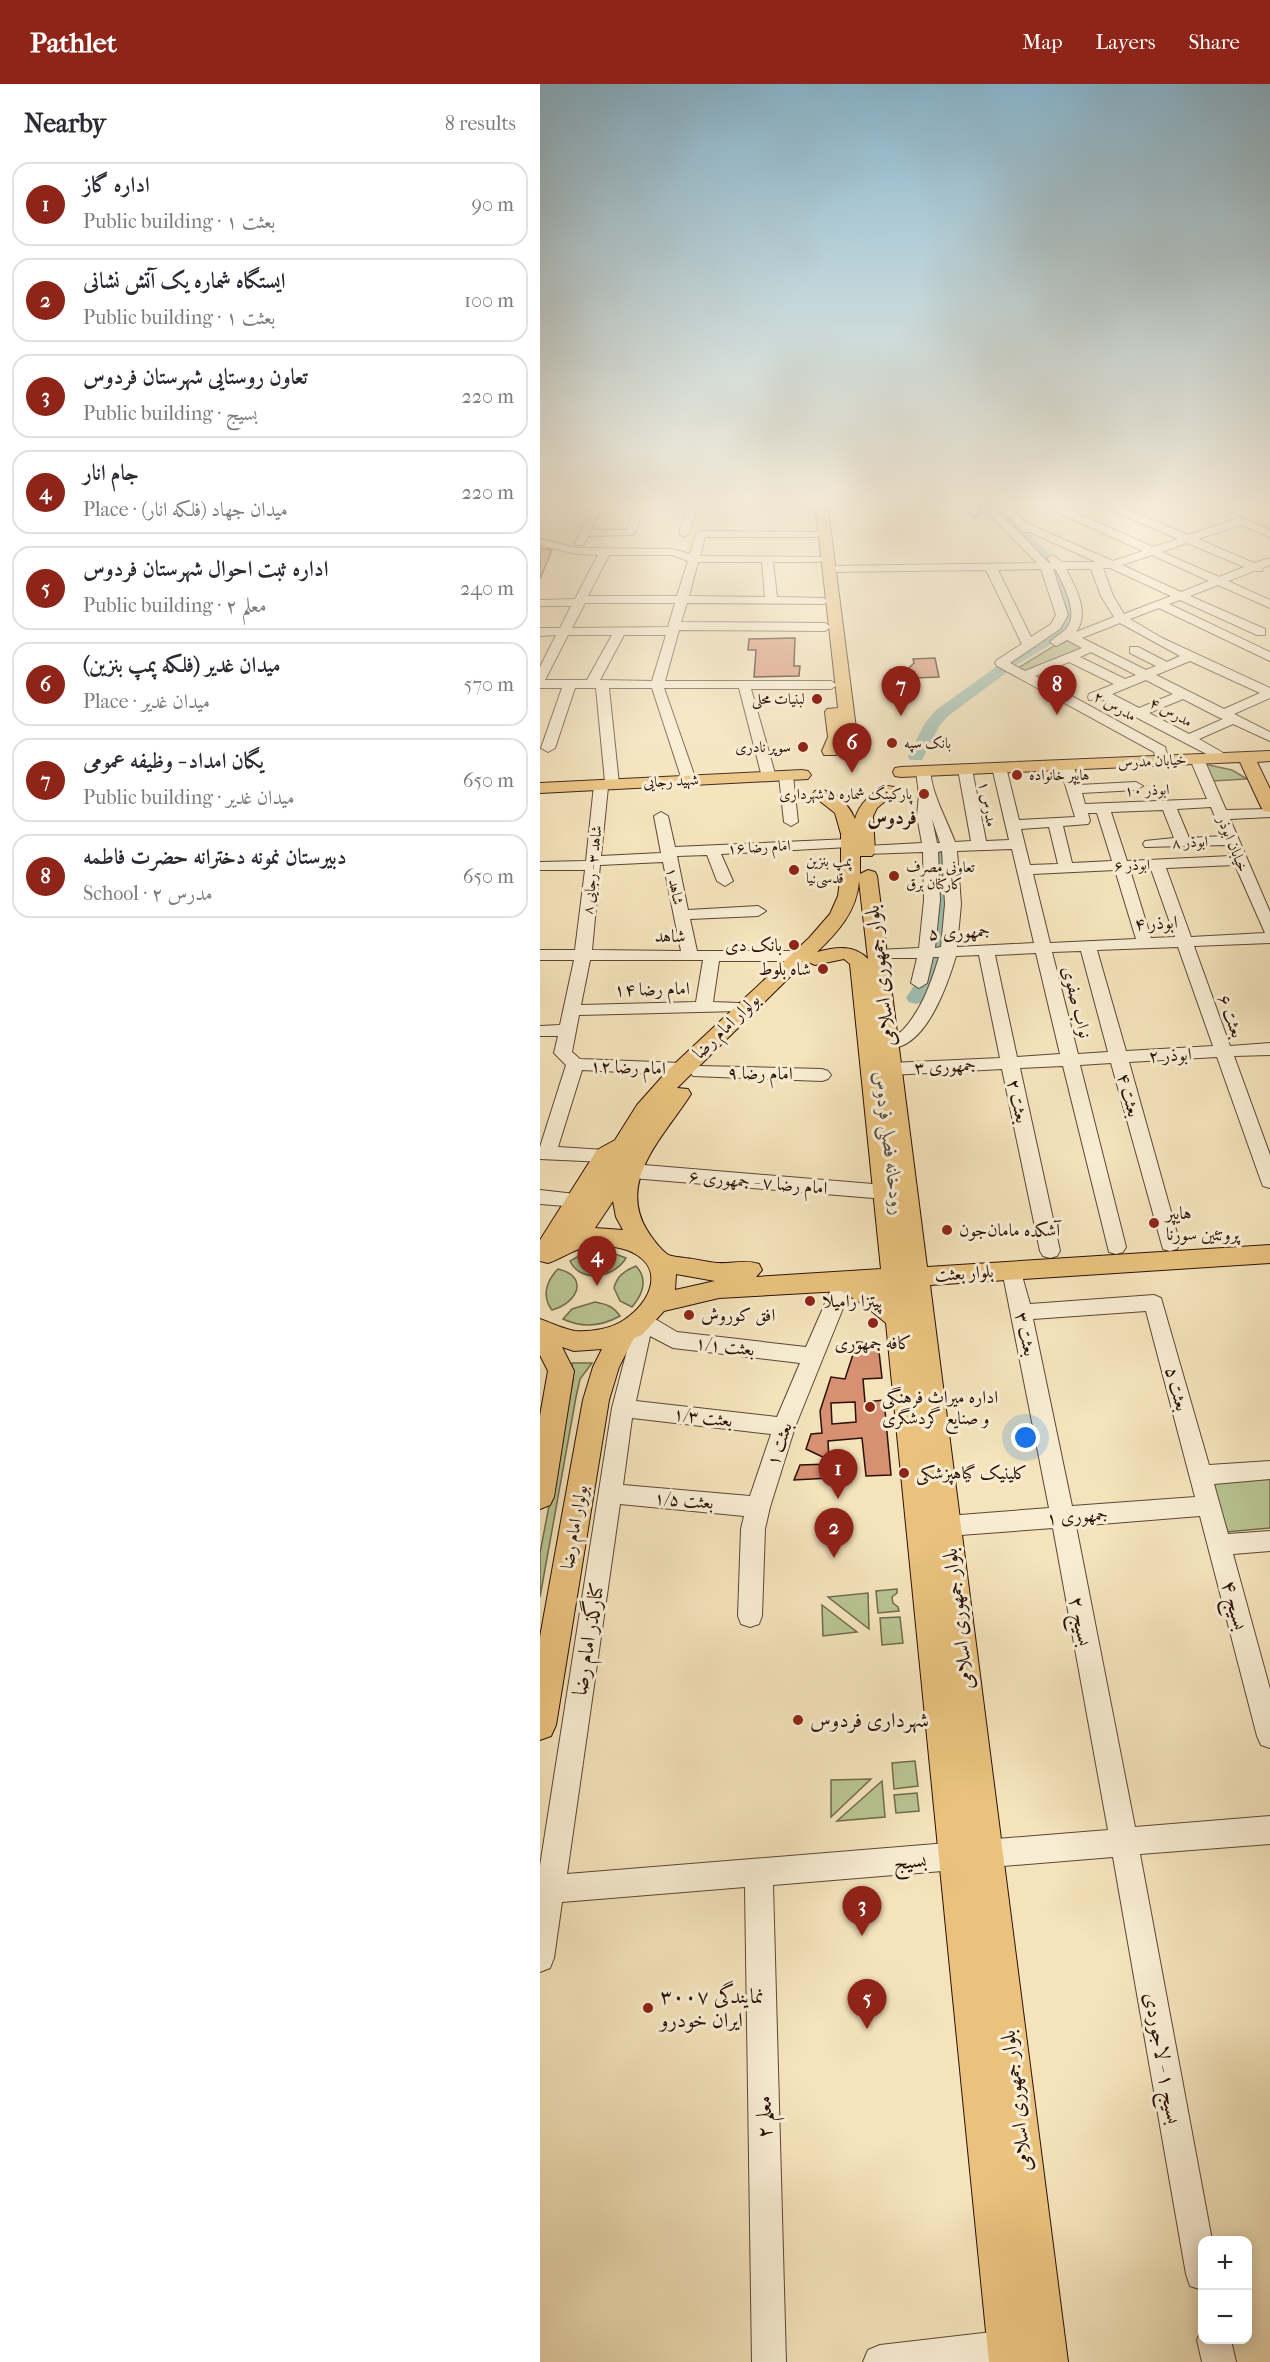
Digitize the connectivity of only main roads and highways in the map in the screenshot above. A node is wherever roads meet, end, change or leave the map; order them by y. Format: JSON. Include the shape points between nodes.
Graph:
{"nodes":[{"id":1,"x":823,"y":607,"type":"edge"},
{"id":2,"x":830,"y":607,"type":"edge"},
{"id":3,"x":874,"y":752,"type":"junction"},
{"id":4,"x":1197,"y":759,"type":"junction"},
{"id":5,"x":803,"y":766,"type":"junction"},
{"id":6,"x":1262,"y":767,"type":"edge"},
{"id":7,"x":901,"y":772,"type":"junction"},
{"id":8,"x":540,"y":788,"type":"edge"},
{"id":9,"x":888,"y":791,"type":"junction"},
{"id":10,"x":821,"y":795,"type":"junction"},
{"id":11,"x":1270,"y":807,"type":"edge"},
{"id":12,"x":861,"y":856,"type":"junction"},
{"id":13,"x":807,"y":957,"type":"junction"},
{"id":14,"x":883,"y":1052,"type":"junction"},
{"id":15,"x":690,"y":1070,"type":"junction"},
{"id":16,"x":627,"y":1138,"type":"junction"},
{"id":17,"x":1270,"y":1238,"type":"edge"},
{"id":18,"x":1270,"y":1254,"type":"edge"},
{"id":19,"x":653,"y":1256,"type":"junction"},
{"id":20,"x":543,"y":1258,"type":"edge"},
{"id":21,"x":904,"y":1268,"type":"junction"},
{"id":22,"x":844,"y":1281,"type":"junction"},
{"id":23,"x":642,"y":1320,"type":"junction"},
{"id":24,"x":899,"y":1320,"type":"junction"},
{"id":25,"x":540,"y":1330,"type":"edge"},
{"id":26,"x":540,"y":1497,"type":"edge"},
{"id":27,"x":540,"y":1725,"type":"edge"},
{"id":28,"x":1009,"y":2354,"type":"edge"},
{"id":29,"x":1047,"y":2362,"type":"edge"}],
"edges":[{"from":1,"to":5,"type":"main road","via":[[836,737]]},
{"from":2,"to":3,"type":"main road","via":[[849,736]]},
{"from":3,"to":5,"type":"main road","name":"شهید رجایی"},
{"from":3,"to":7,"type":"main road","via":[[898,764]]},
{"from":4,"to":6,"type":"main road"},
{"from":4,"to":6,"type":"main road","name":"خیابان مدرس","via":[[1225,758]]},
{"from":4,"to":7,"type":"main road","name":"خیابان مدرس"},
{"from":5,"to":8,"type":"main road","name":"شهید رجایی","via":[[689,780]]},
{"from":5,"to":10,"type":"main road","name":"بولوار امام رضا","via":[[804,782]]},
{"from":6,"to":11,"type":"main road"},
{"from":7,"to":9,"type":"main road","name":"بولوار امام رضا","via":[[900,779]]},
{"from":9,"to":10,"type":"main road","via":[[848,800]]},
{"from":9,"to":12,"type":"main road","name":"بولوار امام رضا","via":[[871,802],[864,814]]},
{"from":10,"to":12,"type":"main road","name":"بولوار امام رضا","via":[[845,815]]},
{"from":12,"to":13,"type":"main road","name":"بولوار امام رضا","via":[[850,876],[845,904]]},
{"from":12,"to":13,"type":"main road","name":"بولوار امام رضا","via":[[863,898],[857,912],[837,938]]},
{"from":12,"to":14,"type":"main road","name":"بلوار جمهوری اسلامی","via":[[877,955]]},
{"from":13,"to":14,"type":"main road","name":"بلوار جمهوری اسلامی","via":[[845,953],[860,962]]},
{"from":13,"to":15,"type":"main road","name":"بولوار امام رضا"},
{"from":14,"to":21,"type":"main road","name":"بلوار جمهوری اسلامی"},
{"from":14,"to":21,"type":"main road","name":"بلوار جمهوری اسلامی","via":[[885,1192]]},
{"from":15,"to":16,"type":"main road","name":"بولوار امام رضا","via":[[643,1112]]},
{"from":15,"to":19,"type":"main road","name":"بولوار امام رضا","via":[[647,1137],[624,1198],[630,1222]]},
{"from":16,"to":20,"type":"main road","via":[[605,1156]]},
{"from":16,"to":20,"type":"main road","name":"بولوار امام رضا","via":[[609,1186],[592,1216]]},
{"from":17,"to":21,"type":"main road","name":"بلوار بعثت","via":[[1050,1251]]},
{"from":18,"to":21,"type":"main road","name":"بلوار بعثت","via":[[1012,1270]]},
{"from":19,"to":20,"type":"main road","name":"بلوار بعثت","via":[[629,1240],[599,1237],[567,1244]]},
{"from":19,"to":21,"type":"main road","name":"بلوار بعثت","via":[[719,1272]]},
{"from":19,"to":23,"type":"main road","name":"بولوار امام رضا","via":[[665,1276],[664,1290]]},
{"from":21,"to":22,"type":"main road","name":"بلوار بعثت"},
{"from":21,"to":24,"type":"main road","name":"بلوار جمهوری اسلامی"},
{"from":21,"to":29,"type":"main road","name":"بلوار جمهوری اسلامی","via":[[947,1526]]},
{"from":22,"to":23,"type":"main road","name":"بلوار بعثت","via":[[718,1289]]},
{"from":22,"to":24,"type":"main road","via":[[865,1291]]},
{"from":23,"to":25,"type":"main road","name":"بلوار بعثت","via":[[602,1340],[579,1342]]},
{"from":23,"to":27,"type":"main road","name":"بولوار امام رضا","via":[[606,1367],[596,1400]]},
{"from":24,"to":28,"type":"main road","name":"بلوار جمهوری اسلامی"},
{"from":25,"to":26,"type":"main road","via":[[561,1371]]}]}
